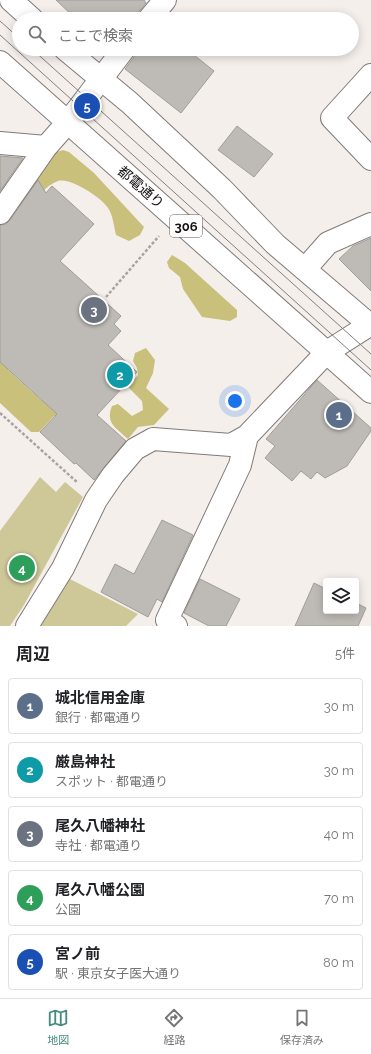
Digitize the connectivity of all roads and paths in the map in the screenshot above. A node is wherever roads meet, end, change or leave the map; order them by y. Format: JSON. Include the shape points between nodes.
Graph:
{"nodes":[{"id":1,"x":11,"y":0,"type":"edge"},
{"id":2,"x":165,"y":0,"type":"edge"},
{"id":3,"x":24,"y":12,"type":"edge"},
{"id":4,"x":155,"y":12,"type":"edge"},
{"id":5,"x":73,"y":56,"type":"edge"},
{"id":6,"x":118,"y":56,"type":"edge"},
{"id":7,"x":0,"y":62,"type":"edge"},
{"id":8,"x":371,"y":75,"type":"edge"},
{"id":9,"x":100,"y":78,"type":"junction"},
{"id":10,"x":68,"y":122,"type":"junction"},
{"id":11,"x":0,"y":143,"type":"edge"},
{"id":12,"x":46,"y":147,"type":"junction"},
{"id":13,"x":371,"y":159,"type":"edge"},
{"id":14,"x":0,"y":213,"type":"edge"},
{"id":15,"x":371,"y":224,"type":"edge"},
{"id":16,"x":162,"y":233,"type":"dead end"},
{"id":17,"x":305,"y":269,"type":"junction"},
{"id":18,"x":106,"y":297,"type":"dead end"},
{"id":19,"x":371,"y":325,"type":"edge"},
{"id":20,"x":327,"y":352,"type":"junction"},
{"id":21,"x":371,"y":392,"type":"edge"},
{"id":22,"x":0,"y":413,"type":"edge"},
{"id":23,"x":247,"y":436,"type":"junction"},
{"id":24,"x":96,"y":500,"type":"junction"},
{"id":25,"x":27,"y":626,"type":"edge"},
{"id":26,"x":176,"y":626,"type":"edge"}],
"edges":[{"from":1,"to":3,"type":"street"},
{"from":2,"to":4,"type":"street"},
{"from":5,"to":9,"type":"street"},
{"from":6,"to":9,"type":"street"},
{"from":7,"to":10,"type":"street","name":"都電通り","number":"306"},
{"from":8,"to":13,"type":"street","via":[[332,118]]},
{"from":9,"to":10,"type":"street"},
{"from":9,"to":17,"type":"street","via":[[130,103],[222,189],[275,244]]},
{"from":10,"to":12,"type":"street"},
{"from":10,"to":20,"type":"street","name":"都電通り","number":"306"},
{"from":11,"to":12,"type":"street"},
{"from":12,"to":14,"type":"street"},
{"from":15,"to":17,"type":"street","via":[[328,243]]},
{"from":16,"to":18,"type":"path"},
{"from":17,"to":19,"type":"street"},
{"from":19,"to":20,"type":"street"},
{"from":20,"to":21,"type":"street","name":"都電通り","number":"306"},
{"from":20,"to":23,"type":"street"},
{"from":22,"to":24,"type":"path"},
{"from":23,"to":24,"type":"street","via":[[231,445],[153,440],[135,449]]},
{"from":23,"to":26,"type":"street","via":[[240,465],[167,620]]},
{"from":24,"to":25,"type":"street","via":[[63,568]]}]}
